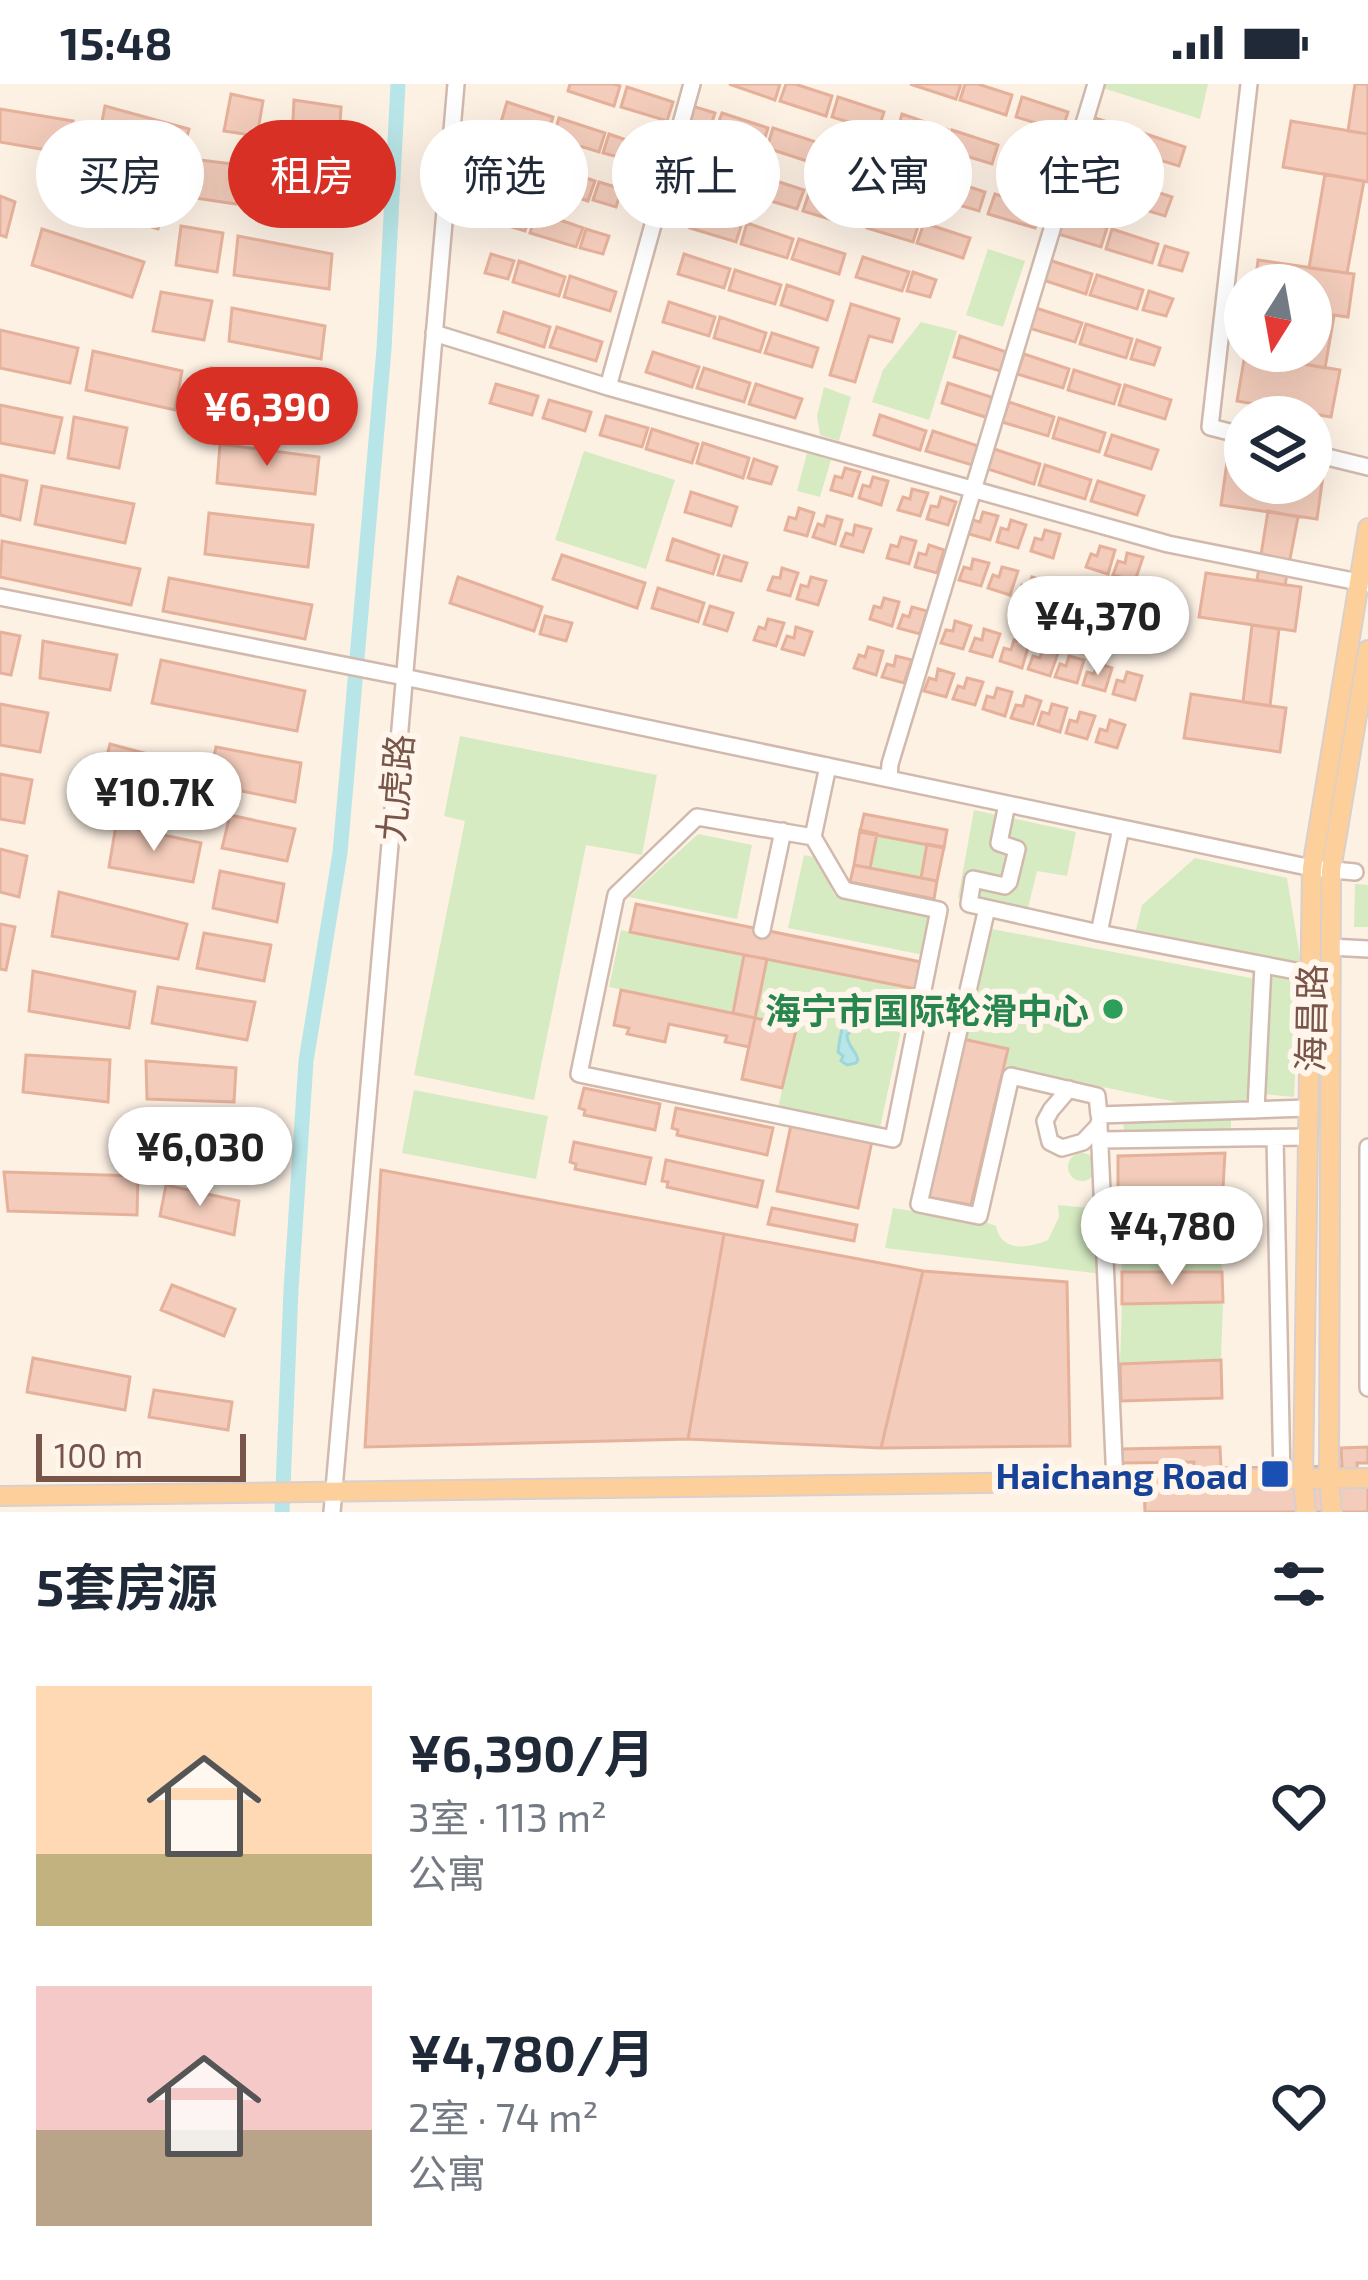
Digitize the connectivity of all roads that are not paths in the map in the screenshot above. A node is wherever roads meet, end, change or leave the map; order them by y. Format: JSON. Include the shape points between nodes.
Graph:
{"nodes":[{"id":1,"x":456,"y":84,"type":"edge"},
{"id":2,"x":692,"y":84,"type":"edge"},
{"id":3,"x":1096,"y":84,"type":"edge"},
{"id":4,"x":1249,"y":84,"type":"edge"},
{"id":5,"x":434,"y":333,"type":"junction"},
{"id":6,"x":608,"y":387,"type":"junction"},
{"id":7,"x":1224,"y":431,"type":"edge"},
{"id":8,"x":1332,"y":458,"type":"edge"},
{"id":9,"x":1368,"y":467,"type":"edge"},
{"id":10,"x":973,"y":490,"type":"junction"},
{"id":11,"x":1368,"y":528,"type":"edge"},
{"id":12,"x":1364,"y":583,"type":"edge"},
{"id":13,"x":0,"y":597,"type":"edge"},
{"id":14,"x":1368,"y":650,"type":"edge"},
{"id":15,"x":395,"y":676,"type":"junction"},
{"id":16,"x":827,"y":766,"type":"junction"},
{"id":17,"x":889,"y":779,"type":"junction"},
{"id":18,"x":1007,"y":804,"type":"junction"},
{"id":19,"x":1121,"y":828,"type":"junction"},
{"id":20,"x":783,"y":831,"type":"junction"},
{"id":21,"x":813,"y":837,"type":"junction"},
{"id":22,"x":1325,"y":866,"type":"junction"},
{"id":23,"x":1362,"y":867,"type":"edge"},
{"id":24,"x":987,"y":908,"type":"junction"},
{"id":25,"x":762,"y":930,"type":"dead end"},
{"id":26,"x":1100,"y":933,"type":"junction"},
{"id":27,"x":1330,"y":947,"type":"junction"},
{"id":28,"x":1368,"y":949,"type":"edge"},
{"id":29,"x":1263,"y":964,"type":"junction"},
{"id":30,"x":1311,"y":974,"type":"junction"},
{"id":31,"x":1069,"y":1089,"type":"junction"},
{"id":32,"x":1308,"y":1108,"type":"junction"},
{"id":33,"x":1256,"y":1110,"type":"junction"},
{"id":34,"x":1099,"y":1127,"type":"junction"},
{"id":35,"x":1308,"y":1137,"type":"junction"},
{"id":36,"x":1275,"y":1138,"type":"junction"},
{"id":37,"x":1368,"y":1147,"type":"edge"},
{"id":38,"x":1368,"y":1209,"type":"edge"},
{"id":39,"x":1368,"y":1388,"type":"edge"},
{"id":40,"x":1303,"y":1478,"type":"junction"},
{"id":41,"x":1368,"y":1478,"type":"edge"},
{"id":42,"x":1329,"y":1479,"type":"junction"},
{"id":43,"x":1282,"y":1480,"type":"junction"},
{"id":44,"x":1115,"y":1482,"type":"junction"},
{"id":45,"x":0,"y":1496,"type":"edge"},
{"id":46,"x":326,"y":1499,"type":"edge"},
{"id":47,"x":1306,"y":1512,"type":"edge"},
{"id":48,"x":1332,"y":1512,"type":"edge"}],
"edges":[{"from":1,"to":5,"type":"street","name":"九虎路"},
{"from":2,"to":6,"type":"street"},
{"from":3,"to":10,"type":"street"},
{"from":4,"to":7,"type":"street","via":[[1210,427]]},
{"from":5,"to":6,"type":"street"},
{"from":5,"to":15,"type":"street","name":"九虎路"},
{"from":6,"to":10,"type":"street"},
{"from":8,"to":9,"type":"street"},
{"from":10,"to":12,"type":"street","via":[[1168,544]]},
{"from":10,"to":17,"type":"street"},
{"from":11,"to":12,"type":"main road","name":"海昌路"},
{"from":12,"to":22,"type":"main road","name":"海昌路"},
{"from":13,"to":15,"type":"street"},
{"from":14,"to":22,"type":"main road","name":"海昌路"},
{"from":15,"to":16,"type":"street"},
{"from":15,"to":46,"type":"street","name":"九虎路"},
{"from":16,"to":17,"type":"street"},
{"from":16,"to":21,"type":"street"},
{"from":17,"to":18,"type":"street"},
{"from":18,"to":19,"type":"street"},
{"from":18,"to":24,"type":"street","via":[[999,843],[1017,849],[1009,882],[973,879],[969,904]]},
{"from":19,"to":22,"type":"street"},
{"from":19,"to":26,"type":"street"},
{"from":20,"to":21,"type":"street"},
{"from":20,"to":21,"type":"street","via":[[697,817],[616,895],[579,1074],[893,1139],[939,910],[844,890]]},
{"from":20,"to":25,"type":"street"},
{"from":22,"to":23,"type":"street"},
{"from":22,"to":27,"type":"main road","name":"海昌路"},
{"from":22,"to":30,"type":"main road","name":"海昌路"},
{"from":24,"to":26,"type":"street"},
{"from":24,"to":31,"type":"street","via":[[919,1204],[979,1216],[1011,1076]]},
{"from":26,"to":29,"type":"street"},
{"from":27,"to":28,"type":"street"},
{"from":27,"to":42,"type":"main road","name":"海昌路"},
{"from":29,"to":30,"type":"street"},
{"from":29,"to":33,"type":"street"},
{"from":30,"to":32,"type":"main road","name":"海昌路"},
{"from":31,"to":34,"type":"street","via":[[1096,1096]]},
{"from":31,"to":34,"type":"street","via":[[1045,1121],[1051,1142],[1083,1142]]},
{"from":32,"to":33,"type":"street"},
{"from":32,"to":35,"type":"main road","name":"海昌路"},
{"from":33,"to":34,"type":"street"},
{"from":34,"to":36,"type":"street"},
{"from":34,"to":44,"type":"street"},
{"from":35,"to":36,"type":"street"},
{"from":35,"to":40,"type":"main road","name":"海昌路"},
{"from":36,"to":43,"type":"street"},
{"from":37,"to":38,"type":"street"},
{"from":38,"to":39,"type":"street"},
{"from":40,"to":42,"type":"main road"},
{"from":40,"to":43,"type":"main road"},
{"from":40,"to":47,"type":"main road","name":"海昌路"},
{"from":41,"to":42,"type":"main road"},
{"from":42,"to":48,"type":"main road","name":"海昌路"},
{"from":43,"to":44,"type":"main road"},
{"from":44,"to":46,"type":"main road"},
{"from":45,"to":46,"type":"main road"}]}
